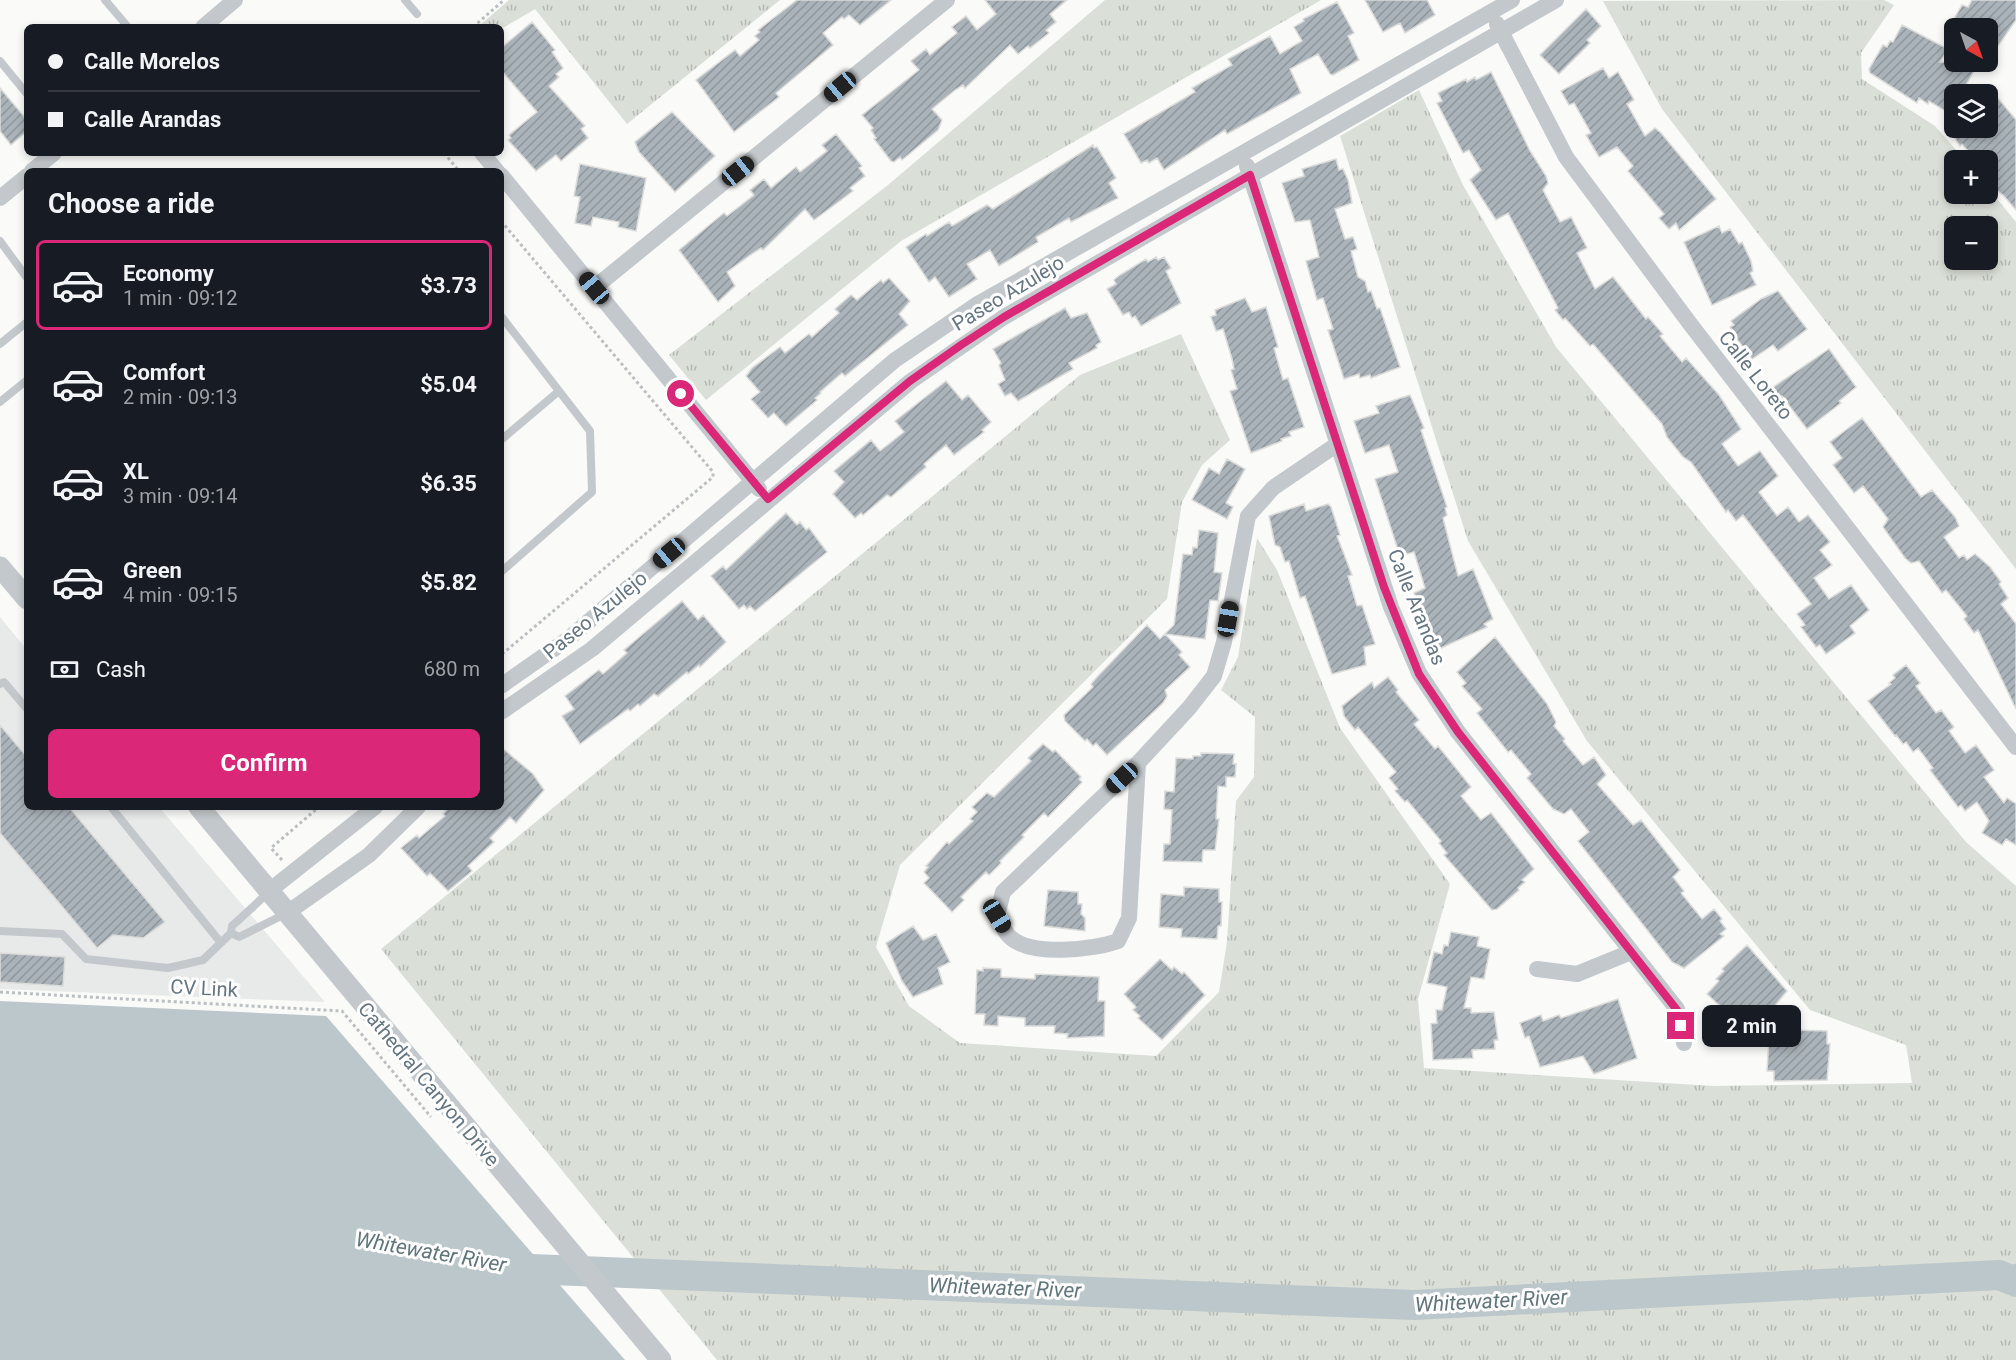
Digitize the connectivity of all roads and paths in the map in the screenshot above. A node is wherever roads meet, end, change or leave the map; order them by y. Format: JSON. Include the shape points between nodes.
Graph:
{"nodes":[{"id":1,"x":105,"y":0,"type":"edge"},
{"id":2,"x":235,"y":0,"type":"edge"},
{"id":3,"x":405,"y":0,"type":"edge"},
{"id":4,"x":504,"y":0,"type":"edge"},
{"id":5,"x":947,"y":0,"type":"edge"},
{"id":6,"x":1512,"y":0,"type":"edge"},
{"id":7,"x":1556,"y":0,"type":"edge"},
{"id":8,"x":1491,"y":12,"type":"junction"},
{"id":9,"x":417,"y":14,"type":"dead end"},
{"id":10,"x":125,"y":24,"type":"edge"},
{"id":11,"x":207,"y":24,"type":"edge"},
{"id":12,"x":476,"y":24,"type":"edge"},
{"id":13,"x":1501,"y":31,"type":"junction"},
{"id":14,"x":0,"y":61,"type":"edge"},
{"id":15,"x":24,"y":90,"type":"edge"},
{"id":16,"x":1244,"y":154,"type":"junction"},
{"id":17,"x":50,"y":156,"type":"edge"},
{"id":18,"x":446,"y":156,"type":"edge"},
{"id":19,"x":484,"y":156,"type":"edge"},
{"id":20,"x":36,"y":168,"type":"edge"},
{"id":21,"x":456,"y":168,"type":"edge"},
{"id":22,"x":494,"y":168,"type":"edge"},
{"id":23,"x":1250,"y":175,"type":"junction"},
{"id":24,"x":24,"y":178,"type":"edge"},
{"id":25,"x":504,"y":179,"type":"edge"},
{"id":26,"x":0,"y":198,"type":"edge"},
{"id":27,"x":504,"y":225,"type":"edge"},
{"id":28,"x":0,"y":241,"type":"edge"},
{"id":29,"x":24,"y":274,"type":"edge"},
{"id":30,"x":594,"y":288,"type":"junction"},
{"id":31,"x":504,"y":322,"type":"edge"},
{"id":32,"x":24,"y":324,"type":"edge"},
{"id":33,"x":0,"y":344,"type":"edge"},
{"id":34,"x":24,"y":382,"type":"edge"},
{"id":35,"x":559,"y":391,"type":"junction"},
{"id":36,"x":0,"y":402,"type":"edge"},
{"id":37,"x":504,"y":437,"type":"edge"},
{"id":38,"x":1336,"y":445,"type":"junction"},
{"id":39,"x":753,"y":482,"type":"junction"},
{"id":40,"x":768,"y":499,"type":"junction"},
{"id":41,"x":0,"y":567,"type":"edge"},
{"id":42,"x":504,"y":569,"type":"edge"},
{"id":43,"x":24,"y":595,"type":"edge"},
{"id":44,"x":504,"y":652,"type":"edge"},
{"id":45,"x":0,"y":684,"type":"edge"},
{"id":46,"x":504,"y":684,"type":"edge"},
{"id":47,"x":24,"y":705,"type":"edge"},
{"id":48,"x":504,"y":710,"type":"edge"},
{"id":49,"x":2016,"y":747,"type":"edge"},
{"id":50,"x":1138,"y":763,"type":"junction"},
{"id":51,"x":113,"y":810,"type":"edge"},
{"id":52,"x":202,"y":810,"type":"edge"},
{"id":53,"x":315,"y":810,"type":"edge"},
{"id":54,"x":371,"y":810,"type":"edge"},
{"id":55,"x":415,"y":810,"type":"edge"},
{"id":56,"x":283,"y":861,"type":"dead end"},
{"id":57,"x":269,"y":891,"type":"junction"},
{"id":58,"x":287,"y":913,"type":"junction"},
{"id":59,"x":0,"y":931,"type":"edge"},
{"id":60,"x":231,"y":933,"type":"junction"},
{"id":61,"x":220,"y":943,"type":"junction"},
{"id":62,"x":1631,"y":952,"type":"junction"},
{"id":63,"x":1537,"y":969,"type":"dead end"},
{"id":64,"x":0,"y":992,"type":"edge"},
{"id":65,"x":1684,"y":1043,"type":"dead end"},
{"id":66,"x":383,"y":1060,"type":"dead end"},
{"id":67,"x":661,"y":1360,"type":"edge"}],
"edges":[{"from":1,"to":10,"type":"lane"},
{"from":2,"to":11,"type":"street"},
{"from":3,"to":9,"type":"lane"},
{"from":4,"to":12,"type":"path"},
{"from":5,"to":30,"type":"street"},
{"from":6,"to":8,"type":"street","name":"Paseo Azulejo"},
{"from":7,"to":13,"type":"street","name":"Paseo Azulejo"},
{"from":8,"to":13,"type":"street","name":"Calle Loreto"},
{"from":8,"to":16,"type":"street","name":"Paseo Azulejo"},
{"from":13,"to":23,"type":"street","name":"Paseo Azulejo"},
{"from":13,"to":49,"type":"street","name":"Calle Loreto","via":[[1566,157]]},
{"from":14,"to":15,"type":"lane"},
{"from":16,"to":23,"type":"street","name":"Calle Arandas"},
{"from":16,"to":39,"type":"street","name":"Paseo Azulejo","via":[[976,305],[896,360]]},
{"from":17,"to":20,"type":"street"},
{"from":18,"to":21,"type":"path"},
{"from":19,"to":22,"type":"street"},
{"from":23,"to":38,"type":"street","name":"Calle Arandas"},
{"from":23,"to":40,"type":"street","name":"Paseo Azulejo","via":[[961,345],[910,381]]},
{"from":24,"to":26,"type":"street"},
{"from":25,"to":30,"type":"street"},
{"from":27,"to":44,"type":"path","via":[[713,472],[713,477]]},
{"from":28,"to":29,"type":"lane"},
{"from":30,"to":39,"type":"street"},
{"from":31,"to":35,"type":"lane"},
{"from":32,"to":33,"type":"lane"},
{"from":34,"to":36,"type":"lane"},
{"from":35,"to":37,"type":"lane"},
{"from":35,"to":42,"type":"lane","via":[[590,431],[592,492]]},
{"from":38,"to":50,"type":"street","via":[[1273,488],[1248,516],[1214,676]]},
{"from":38,"to":62,"type":"street","name":"Calle Arandas","via":[[1391,607],[1419,674],[1458,732]]},
{"from":39,"to":40,"type":"street"},
{"from":39,"to":46,"type":"street","name":"Paseo Azulejo","via":[[568,639]]},
{"from":40,"to":48,"type":"street","name":"Paseo Azulejo","via":[[592,649]]},
{"from":41,"to":43,"type":"street"},
{"from":45,"to":47,"type":"lane","via":[[4,682]]},
{"from":50,"to":50,"type":"street","via":[[1003,892],[997,916],[1010,937],[1030,948],[1100,948],[1118,941],[1129,918]]},
{"from":51,"to":61,"type":"lane"},
{"from":52,"to":57,"type":"street","name":"Cathedral Canyon Drive"},
{"from":53,"to":56,"type":"path","via":[[271,848]]},
{"from":54,"to":57,"type":"street"},
{"from":55,"to":58,"type":"street","via":[[369,855]]},
{"from":57,"to":58,"type":"street","name":"Cathedral Canyon Drive"},
{"from":57,"to":60,"type":"lane","via":[[232,926]]},
{"from":58,"to":60,"type":"lane","via":[[239,937]]},
{"from":58,"to":67,"type":"street","name":"Cathedral Canyon Drive"},
{"from":59,"to":61,"type":"lane","via":[[62,934],[86,959],[168,968],[203,960]]},
{"from":60,"to":61,"type":"lane"},
{"from":62,"to":63,"type":"street","via":[[1577,974]]},
{"from":62,"to":65,"type":"street","name":"Calle Arandas","via":[[1677,1010]]},
{"from":64,"to":66,"type":"path","name":"CV Link","via":[[342,1011]]}]}
